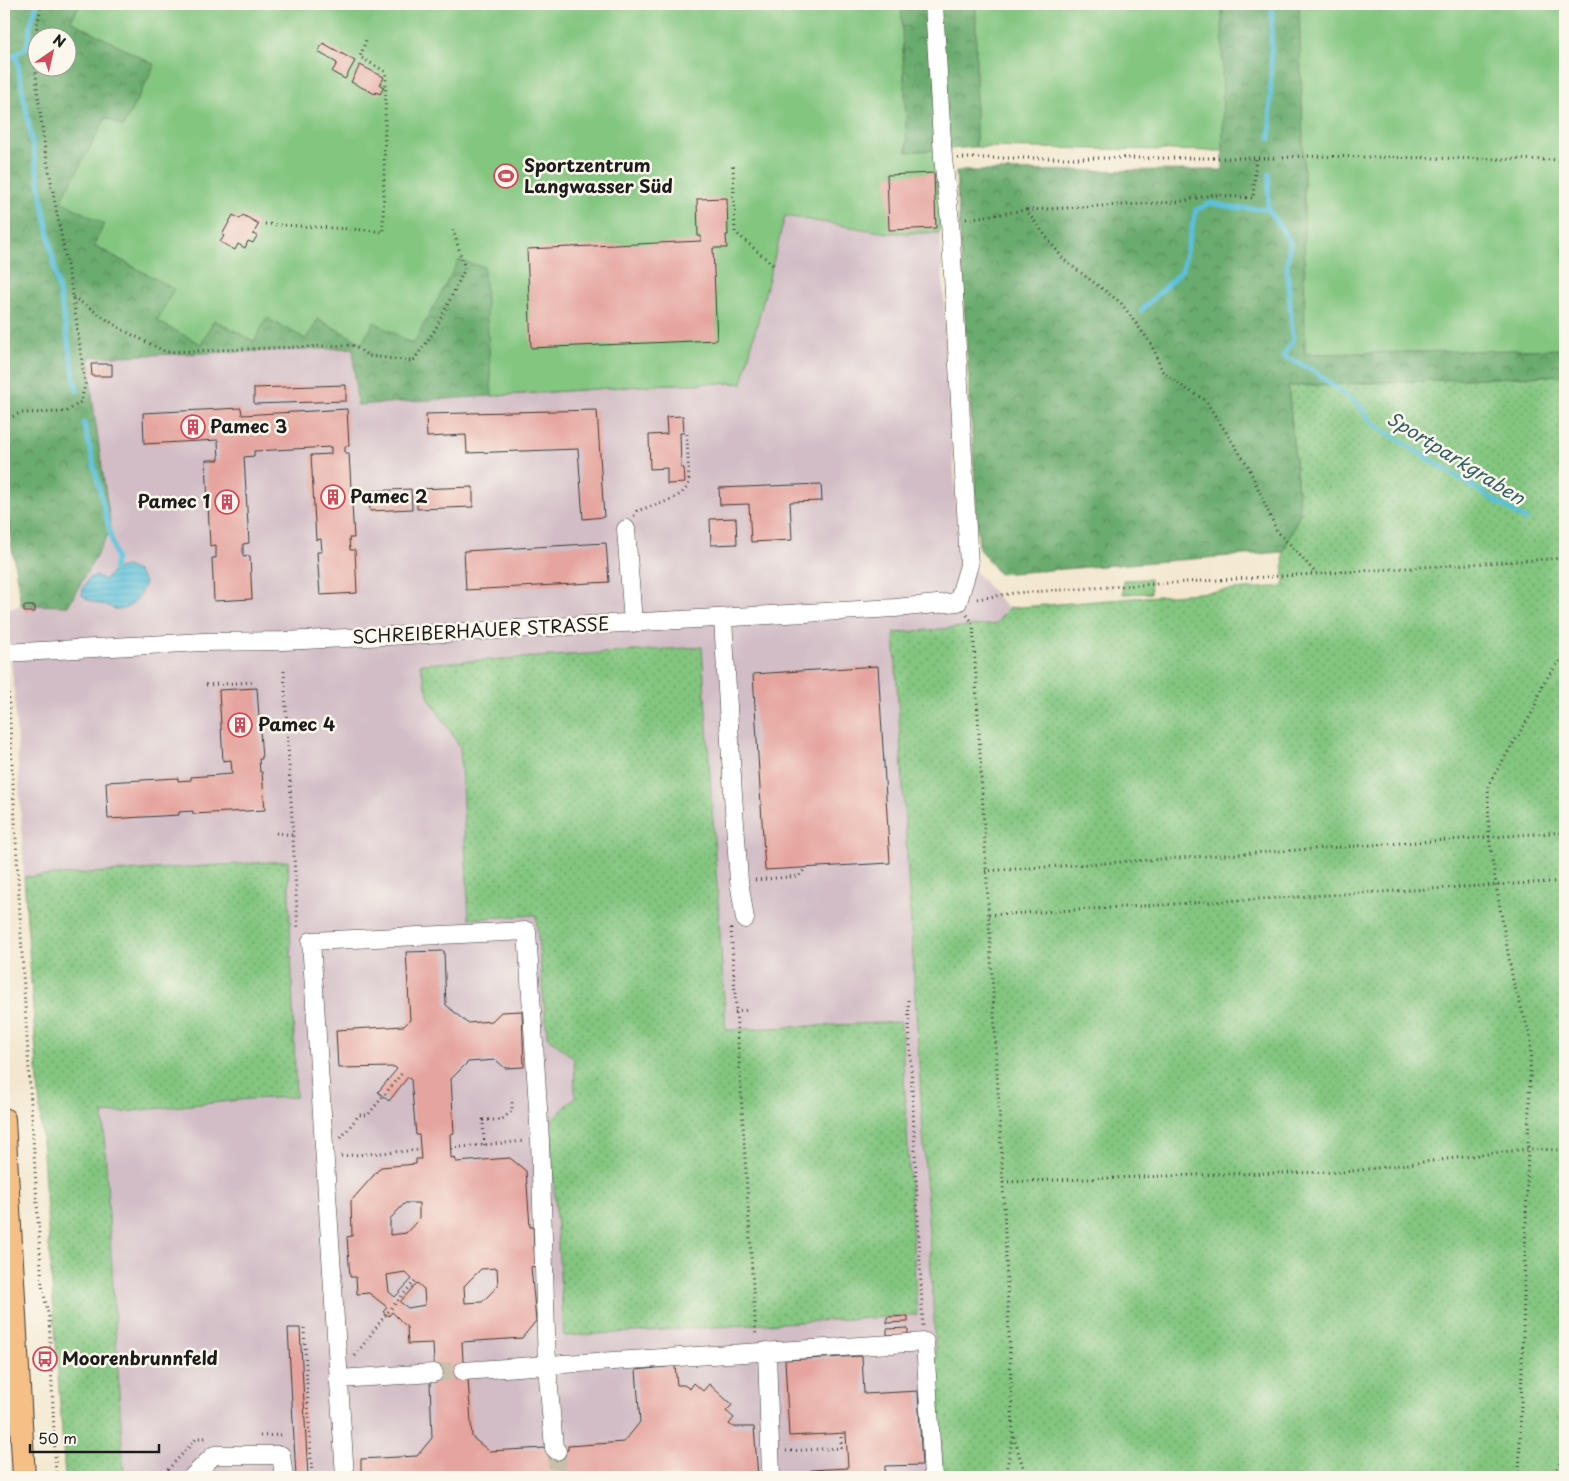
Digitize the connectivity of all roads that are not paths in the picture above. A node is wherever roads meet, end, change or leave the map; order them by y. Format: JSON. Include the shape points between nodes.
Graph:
{"nodes":[{"id":1,"x":934,"y":4,"type":"edge"},
{"id":2,"x":626,"y":529,"type":"road end"},
{"id":3,"x":723,"y":618,"type":"junction"},
{"id":4,"x":633,"y":622,"type":"junction"},
{"id":5,"x":5,"y":653,"type":"edge"},
{"id":6,"x":745,"y":919,"type":"dead end"},
{"id":7,"x":4,"y":1119,"type":"edge"},
{"id":8,"x":762,"y":1351,"type":"junction"},
{"id":9,"x":547,"y":1365,"type":"junction"},
{"id":10,"x":463,"y":1371,"type":"tunnel mouth"},
{"id":11,"x":434,"y":1373,"type":"tunnel mouth"},
{"id":12,"x":338,"y":1379,"type":"junction"},
{"id":13,"x":556,"y":1450,"type":"tunnel mouth"},
{"id":14,"x":24,"y":1477,"type":"edge"},
{"id":15,"x":192,"y":1477,"type":"edge"},
{"id":16,"x":284,"y":1477,"type":"edge"},
{"id":17,"x":345,"y":1477,"type":"edge"},
{"id":18,"x":771,"y":1477,"type":"edge"},
{"id":19,"x":933,"y":1477,"type":"edge"}],
"edges":[{"from":1,"to":3,"type":"street","name":"SCHREIBERHAUER STRASSE","via":[[969,564],[958,602]]},
{"from":2,"to":4,"type":"street"},
{"from":3,"to":4,"type":"street","name":"SCHREIBERHAUER STRASSE"},
{"from":3,"to":6,"type":"street","via":[[739,881]]},
{"from":4,"to":5,"type":"street","name":"SCHREIBERHAUER STRASSE"},
{"from":7,"to":14,"type":"main road"},
{"from":8,"to":9,"type":"street"},
{"from":8,"to":18,"type":"street"},
{"from":8,"to":19,"type":"street","via":[[925,1342]]},
{"from":9,"to":10,"type":"street"},
{"from":9,"to":12,"type":"street","via":[[540,1140],[528,931],[311,941]]},
{"from":9,"to":13,"type":"street"},
{"from":11,"to":12,"type":"street"},
{"from":12,"to":17,"type":"street"},
{"from":15,"to":16,"type":"street","via":[[214,1455],[282,1455]]}]}
